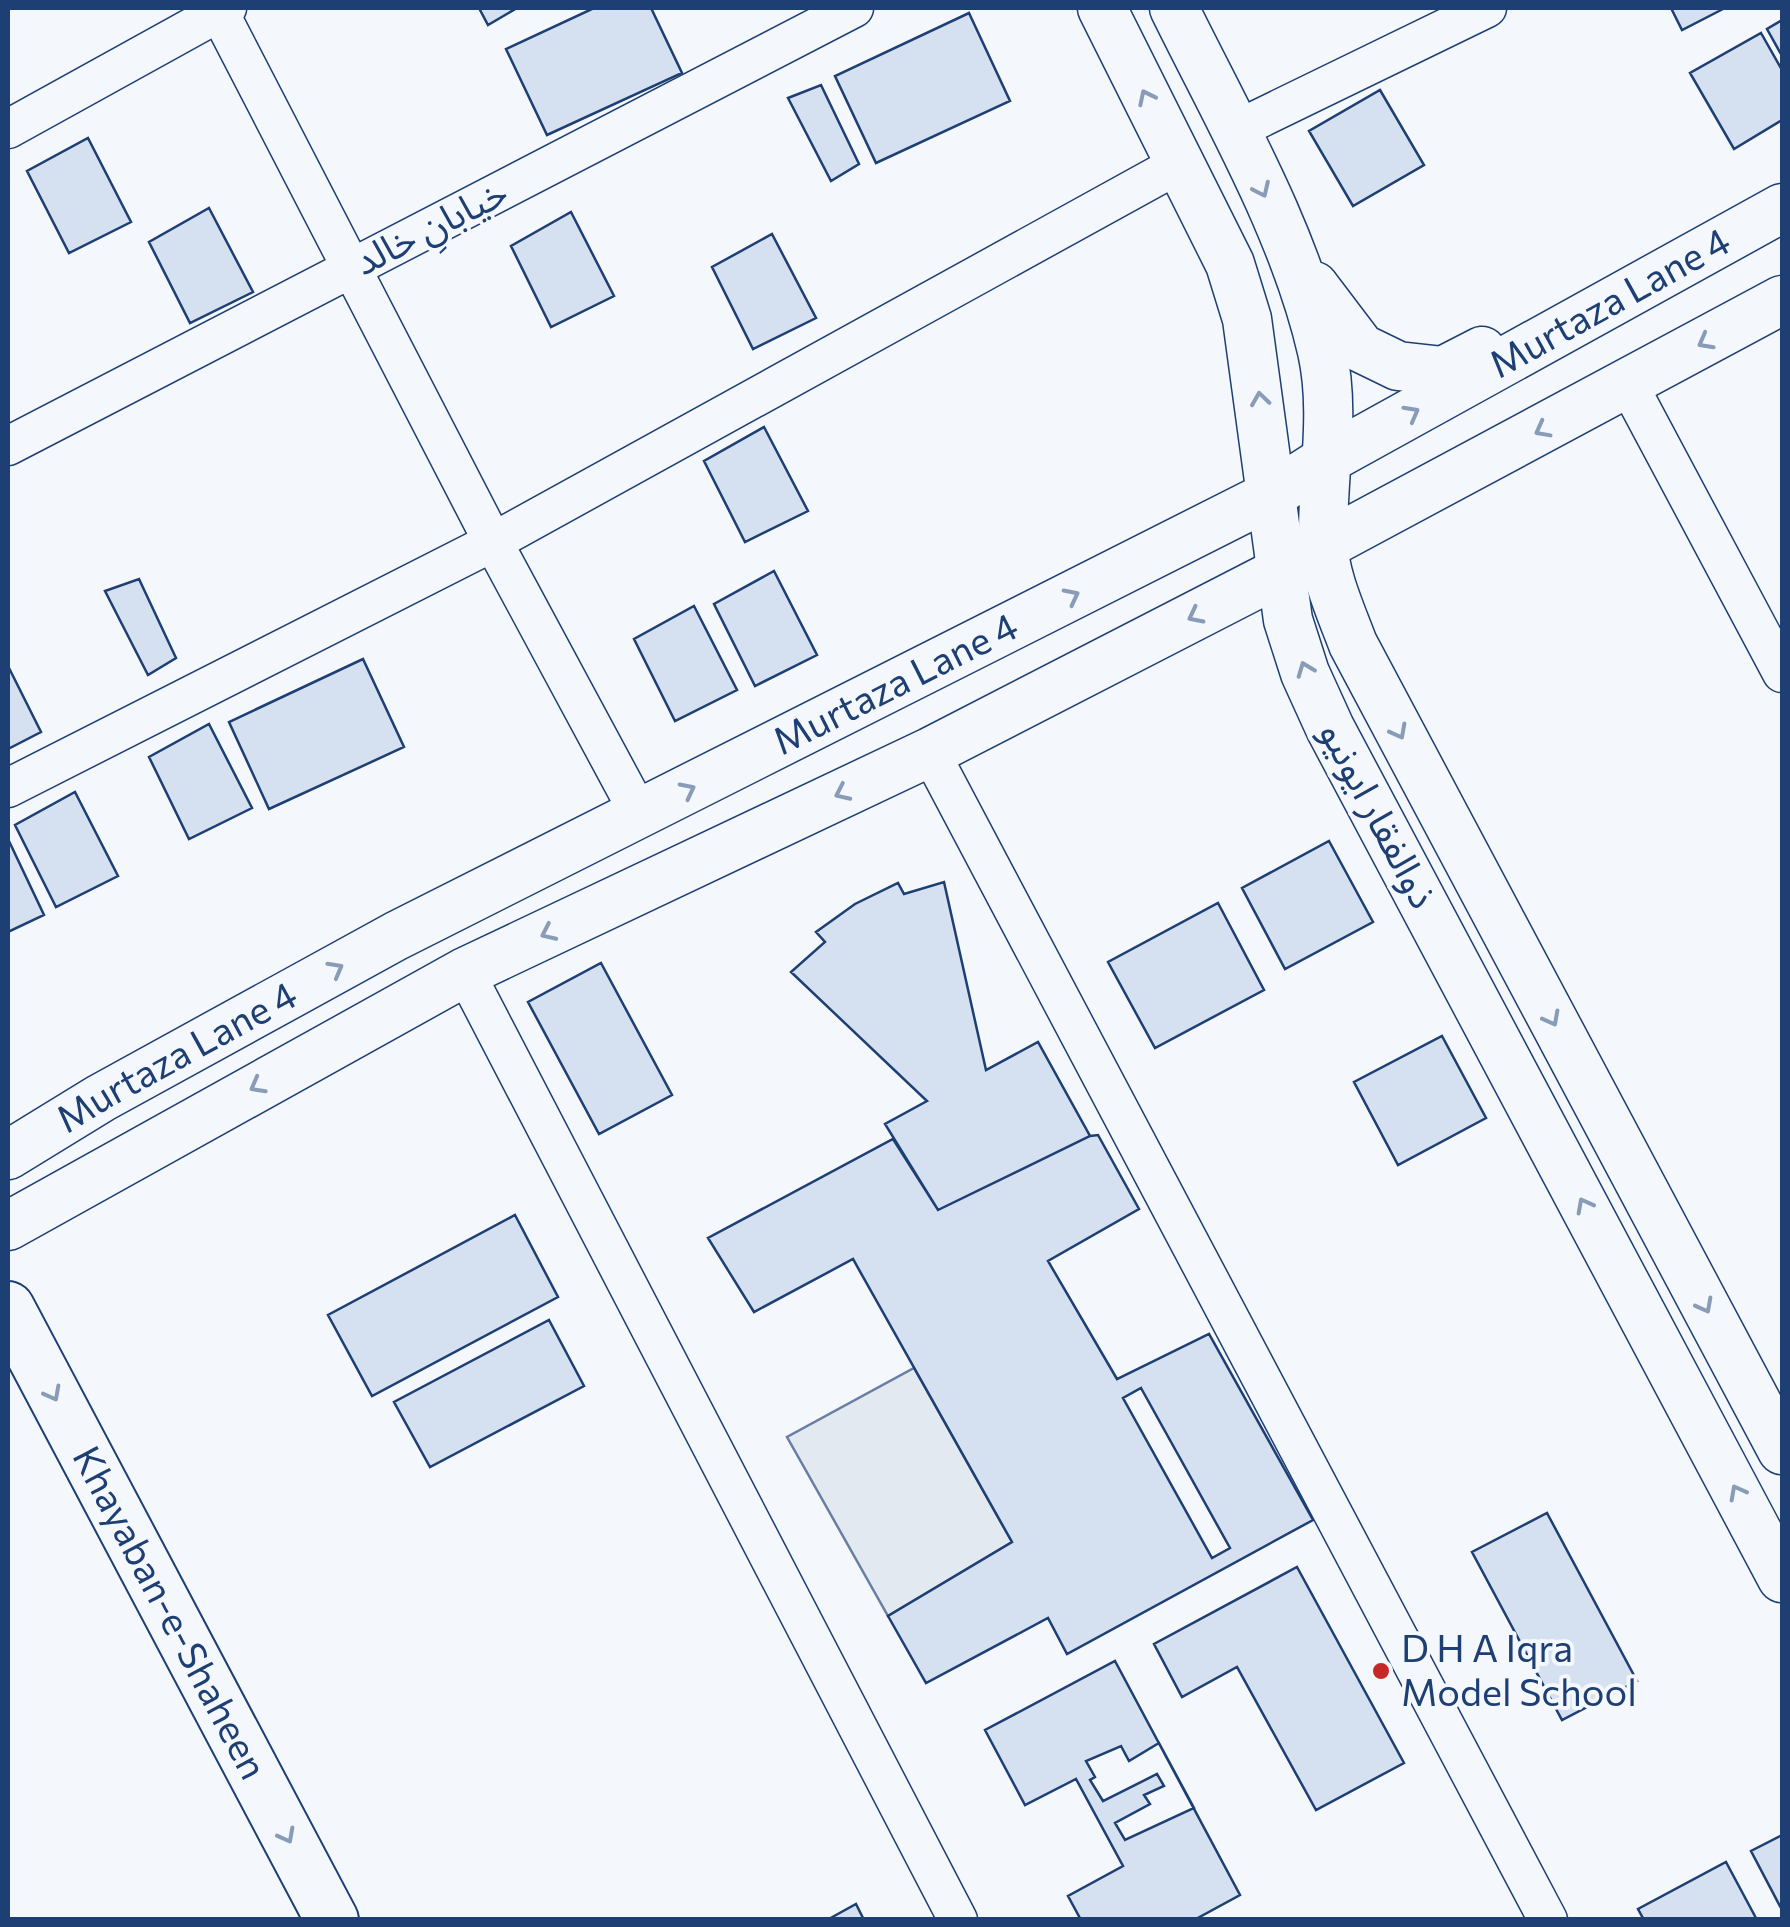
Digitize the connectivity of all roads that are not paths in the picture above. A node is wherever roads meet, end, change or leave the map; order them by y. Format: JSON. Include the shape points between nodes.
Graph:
{"nodes":[{"id":1,"x":854,"y":8,"type":"edge"},
{"id":2,"x":1102,"y":8,"type":"edge"},
{"id":3,"x":1174,"y":8,"type":"edge"},
{"id":4,"x":1488,"y":8,"type":"edge"},
{"id":5,"x":221,"y":9,"type":"edge"},
{"id":6,"x":8,"y":129,"type":"edge"},
{"id":7,"x":1234,"y":131,"type":"junction"},
{"id":8,"x":1178,"y":164,"type":"junction"},
{"id":9,"x":1782,"y":208,"type":"edge"},
{"id":10,"x":1292,"y":254,"type":"junction"},
{"id":11,"x":351,"y":268,"type":"junction"},
{"id":12,"x":1782,"y":300,"type":"edge"},
{"id":13,"x":1566,"y":328,"type":"junction"},
{"id":14,"x":1628,"y":384,"type":"junction"},
{"id":15,"x":8,"y":446,"type":"edge"},
{"id":16,"x":1326,"y":460,"type":"junction"},
{"id":17,"x":1272,"y":496,"type":"junction"},
{"id":18,"x":493,"y":542,"type":"junction"},
{"id":19,"x":1323,"y":546,"type":"junction"},
{"id":20,"x":1282,"y":571,"type":"junction"},
{"id":21,"x":1782,"y":673,"type":"edge"},
{"id":22,"x":930,"y":752,"type":"junction"},
{"id":23,"x":8,"y":788,"type":"edge"},
{"id":24,"x":640,"y":815,"type":"junction"},
{"id":25,"x":466,"y":972,"type":"junction"},
{"id":26,"x":8,"y":1155,"type":"edge"},
{"id":27,"x":8,"y":1226,"type":"edge"},
{"id":28,"x":8,"y":1308,"type":"edge"},
{"id":29,"x":1782,"y":1450,"type":"edge"},
{"id":30,"x":1782,"y":1578,"type":"edge"},
{"id":31,"x":332,"y":1920,"type":"edge"},
{"id":32,"x":958,"y":1920,"type":"edge"},
{"id":33,"x":1548,"y":1920,"type":"edge"}],
"edges":[{"from":1,"to":11,"type":"street","name":"خیابانِ خالد"},
{"from":8,"to":2,"type":"street","name":"ذوالفقار ایونیو","one_way":true},
{"from":3,"to":7,"type":"street","name":"ذوالفقار ایونیو"},
{"from":4,"to":7,"type":"street"},
{"from":5,"to":6,"type":"street"},
{"from":5,"to":11,"type":"street"},
{"from":7,"to":10,"type":"street","name":"ذوالفقار ایونیو","one_way":true},
{"from":17,"to":8,"type":"street","name":"ذوالفقار ایونیو","one_way":true,"via":[[1247,319],[1230,264]]},
{"from":8,"to":18,"type":"street"},
{"from":9,"to":13,"type":"street","name":"Murtaza Lane 4"},
{"from":10,"to":13,"type":"street","via":[[1361,348],[1398,366],[1443,371],[1502,342]]},
{"from":10,"to":16,"type":"street","name":"ذوالفقار ایونیو","via":[[1322,352]]},
{"from":11,"to":15,"type":"street","name":"خیابانِ خالد"},
{"from":11,"to":18,"type":"street"},
{"from":12,"to":14,"type":"street","name":"Murtaza Lane 4","one_way":true},
{"from":16,"to":13,"type":"street","name":"Murtaza Lane 4","one_way":true},
{"from":14,"to":19,"type":"street","name":"Murtaza Lane 4","one_way":true},
{"from":14,"to":21,"type":"street"},
{"from":16,"to":17,"type":"street","name":"Murtaza Lane 4"},
{"from":16,"to":19,"type":"street","name":"ذوالفقار ایونیو"},
{"from":17,"to":20,"type":"street","name":"ذوالفقار ایونیو"},
{"from":24,"to":17,"type":"street","name":"Murtaza Lane 4","one_way":true},
{"from":18,"to":23,"type":"street"},
{"from":18,"to":24,"type":"street"},
{"from":19,"to":20,"type":"street","name":"Murtaza Lane 4"},
{"from":19,"to":29,"type":"street","name":"ذوالفقار ایونیو","one_way":true,"via":[[1353,644],[1380,698]]},
{"from":20,"to":22,"type":"street","name":"Murtaza Lane 4","one_way":true},
{"from":30,"to":20,"type":"street","name":"ذوالفقار ایونیو","one_way":true,"via":[[1330,728],[1288,620]]},
{"from":22,"to":25,"type":"street","name":"Murtaza Lane 4","one_way":true},
{"from":22,"to":33,"type":"street"},
{"from":26,"to":24,"type":"street","name":"Murtaza Lane 4","one_way":true,"via":[[396,936]]},
{"from":25,"to":27,"type":"street","name":"Murtaza Lane 4","one_way":true},
{"from":25,"to":32,"type":"street"},
{"from":28,"to":31,"type":"main road","name":"Khayaban-e-Shaheen","one_way":true}]}
